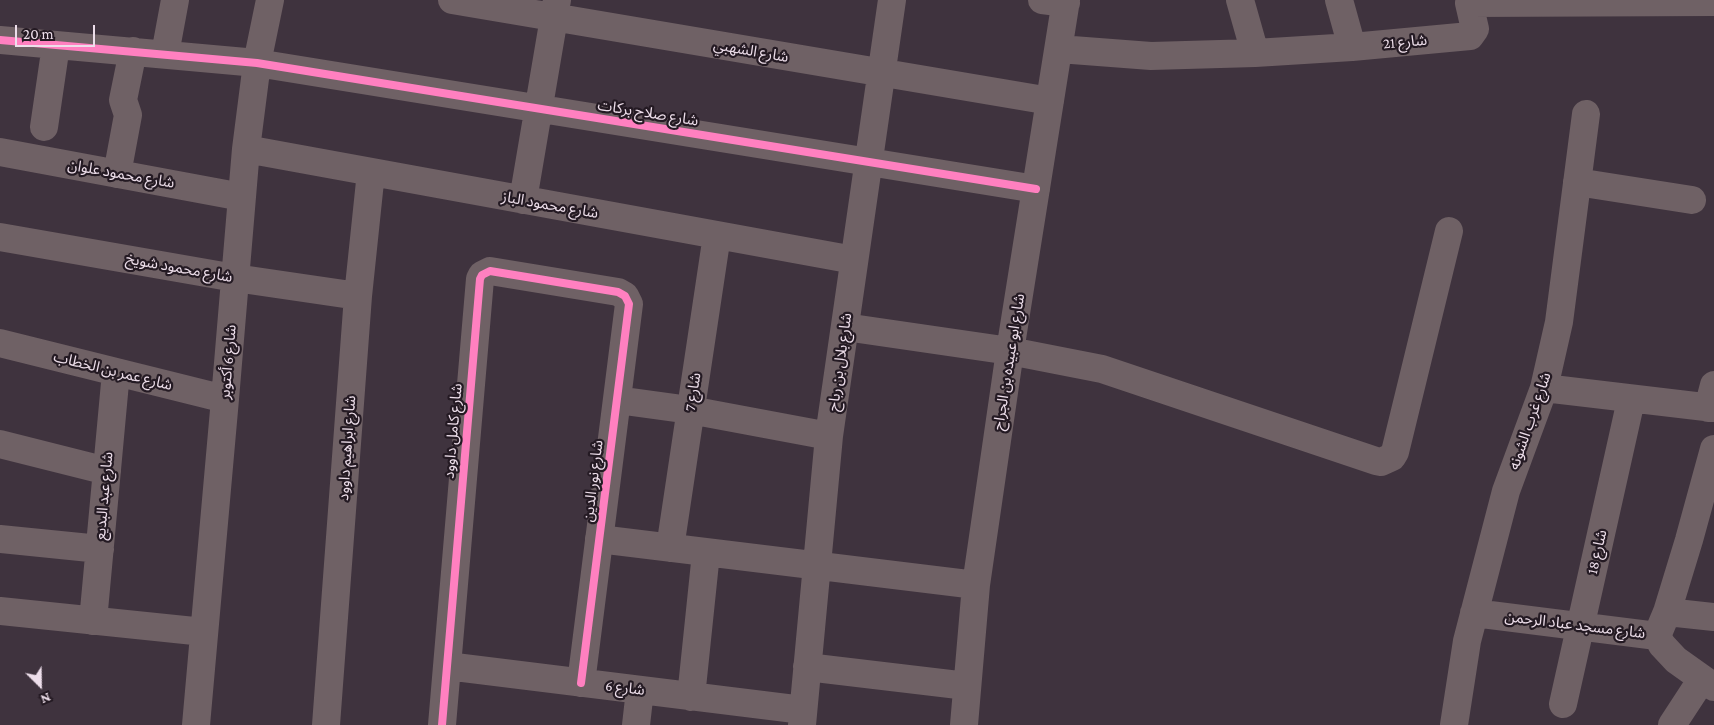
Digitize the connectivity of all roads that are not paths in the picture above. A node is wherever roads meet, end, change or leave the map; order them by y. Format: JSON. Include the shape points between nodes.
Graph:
{"nodes":[{"id":1,"x":175,"y":0,"type":"edge"},
{"id":2,"x":270,"y":0,"type":"edge"},
{"id":3,"x":452,"y":0,"type":"edge"},
{"id":4,"x":892,"y":0,"type":"edge"},
{"id":5,"x":1240,"y":0,"type":"edge"},
{"id":6,"x":1338,"y":0,"type":"edge"},
{"id":7,"x":1058,"y":1,"type":"edge"},
{"id":8,"x":1469,"y":1,"type":"edge"},
{"id":9,"x":1714,"y":2,"type":"edge"},
{"id":10,"x":556,"y":9,"type":"edge"},
{"id":11,"x":0,"y":40,"type":"edge"},
{"id":12,"x":56,"y":45,"type":"junction"},
{"id":13,"x":1352,"y":47,"type":"junction"},
{"id":14,"x":1059,"y":49,"type":"junction"},
{"id":15,"x":133,"y":51,"type":"junction"},
{"id":16,"x":1255,"y":53,"type":"junction"},
{"id":17,"x":165,"y":54,"type":"junction"},
{"id":18,"x":257,"y":63,"type":"junction"},
{"id":19,"x":881,"y":73,"type":"junction"},
{"id":20,"x":1050,"y":101,"type":"junction"},
{"id":21,"x":538,"y":109,"type":"junction"},
{"id":22,"x":1586,"y":114,"type":"dead end"},
{"id":23,"x":44,"y":127,"type":"dead end"},
{"id":24,"x":246,"y":149,"type":"junction"},
{"id":25,"x":0,"y":152,"type":"edge"},
{"id":26,"x":868,"y":163,"type":"junction"},
{"id":27,"x":371,"y":172,"type":"junction"},
{"id":28,"x":117,"y":174,"type":"junction"},
{"id":29,"x":1577,"y":182,"type":"junction"},
{"id":30,"x":1036,"y":190,"type":"junction"},
{"id":31,"x":242,"y":197,"type":"junction"},
{"id":32,"x":523,"y":200,"type":"junction"},
{"id":33,"x":1692,"y":200,"type":"dead end"},
{"id":34,"x":1449,"y":231,"type":"dead end"},
{"id":35,"x":717,"y":236,"type":"junction"},
{"id":36,"x":0,"y":237,"type":"edge"},
{"id":37,"x":854,"y":260,"type":"junction"},
{"id":38,"x":235,"y":278,"type":"junction"},
{"id":39,"x":614,"y":291,"type":"joint"},
{"id":40,"x":358,"y":296,"type":"junction"},
{"id":41,"x":845,"y":327,"type":"junction"},
{"id":42,"x":0,"y":343,"type":"edge"},
{"id":43,"x":1010,"y":352,"type":"junction"},
{"id":44,"x":116,"y":372,"type":"junction"},
{"id":45,"x":1544,"y":388,"type":"junction"},
{"id":46,"x":225,"y":399,"type":"junction"},
{"id":47,"x":617,"y":400,"type":"junction"},
{"id":48,"x":1631,"y":400,"type":"junction"},
{"id":49,"x":1712,"y":400,"type":"edge"},
{"id":50,"x":690,"y":410,"type":"junction"},
{"id":51,"x":829,"y":436,"type":"junction"},
{"id":52,"x":0,"y":444,"type":"edge"},
{"id":53,"x":1714,"y":449,"type":"edge"},
{"id":54,"x":107,"y":472,"type":"junction"},
{"id":55,"x":1702,"y":538,"type":"edge"},
{"id":56,"x":0,"y":539,"type":"edge"},
{"id":57,"x":600,"y":539,"type":"junction"},
{"id":58,"x":670,"y":548,"type":"junction"},
{"id":59,"x":100,"y":549,"type":"junction"},
{"id":60,"x":706,"y":553,"type":"junction"},
{"id":61,"x":816,"y":566,"type":"junction"},
{"id":62,"x":976,"y":585,"type":"junction"},
{"id":63,"x":0,"y":611,"type":"edge"},
{"id":64,"x":1474,"y":613,"type":"junction"},
{"id":65,"x":1714,"y":617,"type":"edge"},
{"id":66,"x":93,"y":621,"type":"junction"},
{"id":67,"x":1662,"y":624,"type":"junction"},
{"id":68,"x":1581,"y":626,"type":"junction"},
{"id":69,"x":204,"y":632,"type":"junction"},
{"id":70,"x":447,"y":666,"type":"junction"},
{"id":71,"x":807,"y":667,"type":"junction"},
{"id":72,"x":581,"y":683,"type":"junction"},
{"id":73,"x":1708,"y":683,"type":"edge"},
{"id":74,"x":967,"y":686,"type":"junction"},
{"id":75,"x":640,"y":690,"type":"junction"},
{"id":76,"x":691,"y":696,"type":"junction"},
{"id":77,"x":1563,"y":704,"type":"dead end"},
{"id":78,"x":802,"y":718,"type":"edge"},
{"id":79,"x":196,"y":725,"type":"edge"},
{"id":80,"x":326,"y":725,"type":"edge"},
{"id":81,"x":442,"y":725,"type":"edge"},
{"id":82,"x":636,"y":725,"type":"edge"},
{"id":83,"x":964,"y":725,"type":"edge"},
{"id":84,"x":1454,"y":725,"type":"edge"},
{"id":85,"x":1672,"y":725,"type":"edge"}],
"edges":[{"from":1,"to":17,"type":"street"},
{"from":2,"to":18,"type":"street","name":"شارع 6 أكتوبر"},
{"from":3,"to":10,"type":"street","name":"شارع الشهبي"},
{"from":4,"to":19,"type":"street","name":"شارع بلال بن رباح"},
{"from":5,"to":16,"type":"street"},
{"from":6,"to":13,"type":"street"},
{"from":7,"to":14,"type":"street","name":"شارع ابو عبيده بن الجراح"},
{"from":8,"to":9,"type":"street","name":"شارع 21"},
{"from":8,"to":13,"type":"street","name":"شارع 21","via":[[1475,29],[1470,36]]},
{"from":10,"to":19,"type":"street","name":"شارع الشهبي"},
{"from":10,"to":21,"type":"street"},
{"from":11,"to":12,"type":"street","name":"شارع صلاح بركات"},
{"from":12,"to":15,"type":"street","name":"شارع صلاح بركات"},
{"from":12,"to":23,"type":"street"},
{"from":13,"to":16,"type":"street","name":"شارع 21"},
{"from":14,"to":16,"type":"street","name":"شارع 21","via":[[1151,56]]},
{"from":14,"to":20,"type":"street","name":"شارع ابو عبيده بن الجراح"},
{"from":15,"to":17,"type":"street","name":"شارع صلاح بركات"},
{"from":15,"to":28,"type":"street","via":[[123,100],[128,115]]},
{"from":17,"to":18,"type":"street","name":"شارع صلاح بركات"},
{"from":18,"to":21,"type":"street","name":"شارع صلاح بركات"},
{"from":18,"to":24,"type":"street","name":"شارع 6 أكتوبر"},
{"from":19,"to":20,"type":"street","name":"شارع الشهبي"},
{"from":19,"to":26,"type":"street","name":"شارع بلال بن رباح"},
{"from":20,"to":30,"type":"street","name":"شارع ابو عبيده بن الجراح"},
{"from":21,"to":26,"type":"street","name":"شارع صلاح بركات"},
{"from":21,"to":32,"type":"street"},
{"from":22,"to":29,"type":"street","name":"شارع غرب الشونه"},
{"from":24,"to":27,"type":"street","name":"شارع محمود الباز"},
{"from":24,"to":31,"type":"street","name":"شارع 6 أكتوبر"},
{"from":25,"to":28,"type":"street","name":"شارع محمود علوان"},
{"from":26,"to":30,"type":"street","name":"شارع صلاح بركات"},
{"from":26,"to":37,"type":"street","name":"شارع بلال بن رباح"},
{"from":27,"to":32,"type":"street","name":"شارع محمود الباز"},
{"from":27,"to":40,"type":"street","name":"شارع ابراهيم داوود"},
{"from":28,"to":31,"type":"street","name":"شارع محمود علوان"},
{"from":29,"to":33,"type":"street"},
{"from":29,"to":45,"type":"street","name":"شارع غرب الشونه","via":[[1559,322]]},
{"from":30,"to":43,"type":"street","name":"شارع ابو عبيده بن الجراح"},
{"from":31,"to":38,"type":"street","name":"شارع 6 أكتوبر"},
{"from":32,"to":35,"type":"street","name":"شارع محمود الباز"},
{"from":34,"to":43,"type":"street","via":[[1395,452],[1387,460],[1376,461],[1102,369]]},
{"from":35,"to":37,"type":"street","name":"شارع محمود الباز"},
{"from":35,"to":50,"type":"street","name":"شارع 7"},
{"from":36,"to":38,"type":"street","name":"شارع محمود شويخ"},
{"from":37,"to":41,"type":"street","name":"شارع بلال بن رباح"},
{"from":38,"to":40,"type":"street","name":"شارع محمود شويخ"},
{"from":38,"to":46,"type":"street","name":"شارع 6 أكتوبر"},
{"from":39,"to":47,"type":"street","name":"شارع نور الدين","via":[[625,296],[629,304]]},
{"from":39,"to":70,"type":"street","name":"شارع كامل داوود","via":[[494,270],[480,279]]},
{"from":40,"to":80,"type":"street","name":"شارع ابراهيم داوود"},
{"from":41,"to":43,"type":"street"},
{"from":41,"to":51,"type":"street","name":"شارع بلال بن رباح"},
{"from":42,"to":44,"type":"street","name":"شارع عمر بن الخطاب"},
{"from":43,"to":62,"type":"street","name":"شارع ابو عبيده بن الجراح"},
{"from":44,"to":46,"type":"street","name":"شارع عمر بن الخطاب"},
{"from":44,"to":54,"type":"street","name":"شارع عبد البديع"},
{"from":45,"to":48,"type":"street"},
{"from":45,"to":64,"type":"street","name":"شارع غرب الشونه","via":[[1506,491]]},
{"from":46,"to":69,"type":"street","name":"شارع 6 أكتوبر"},
{"from":47,"to":50,"type":"street"},
{"from":47,"to":57,"type":"street","name":"شارع نور الدين"},
{"from":48,"to":49,"type":"street"},
{"from":48,"to":68,"type":"street","name":"شارع 18"},
{"from":50,"to":51,"type":"street"},
{"from":50,"to":58,"type":"street","name":"شارع 7"},
{"from":51,"to":61,"type":"street","name":"شارع بلال بن رباح"},
{"from":52,"to":54,"type":"street"},
{"from":53,"to":55,"type":"street"},
{"from":54,"to":59,"type":"street","name":"شارع عبد البديع"},
{"from":55,"to":67,"type":"street"},
{"from":56,"to":59,"type":"street"},
{"from":57,"to":58,"type":"street"},
{"from":57,"to":72,"type":"street","name":"شارع نور الدين"},
{"from":58,"to":60,"type":"street"},
{"from":59,"to":66,"type":"street","name":"شارع عبد البديع"},
{"from":60,"to":61,"type":"street"},
{"from":60,"to":76,"type":"street"},
{"from":61,"to":62,"type":"street"},
{"from":61,"to":71,"type":"street","name":"شارع بلال بن رباح"},
{"from":62,"to":74,"type":"street","name":"شارع ابو عبيده بن الجراح"},
{"from":63,"to":66,"type":"street"},
{"from":64,"to":68,"type":"street","name":"شارع مسجد عباد الرحمن"},
{"from":64,"to":84,"type":"street","name":"شارع غرب الشونه"},
{"from":65,"to":67,"type":"street"},
{"from":66,"to":69,"type":"street"},
{"from":67,"to":68,"type":"street","name":"شارع مسجد عباد الرحمن"},
{"from":67,"to":73,"type":"street","name":"شارع مسجد عباد الرحمن","via":[[1668,653]]},
{"from":68,"to":77,"type":"street","name":"شارع 18"},
{"from":69,"to":79,"type":"street","name":"شارع 6 أكتوبر"},
{"from":70,"to":72,"type":"street","name":"شارع 6"},
{"from":70,"to":81,"type":"street","name":"شارع كامل داوود"},
{"from":71,"to":74,"type":"street"},
{"from":71,"to":78,"type":"street","name":"شارع بلال بن رباح"},
{"from":72,"to":75,"type":"street","name":"شارع 6"},
{"from":73,"to":85,"type":"street"},
{"from":74,"to":83,"type":"street","name":"شارع ابو عبيده بن الجراح"},
{"from":75,"to":76,"type":"street","name":"شارع 6"},
{"from":75,"to":82,"type":"street"},
{"from":76,"to":78,"type":"street","name":"شارع 6"}]}
